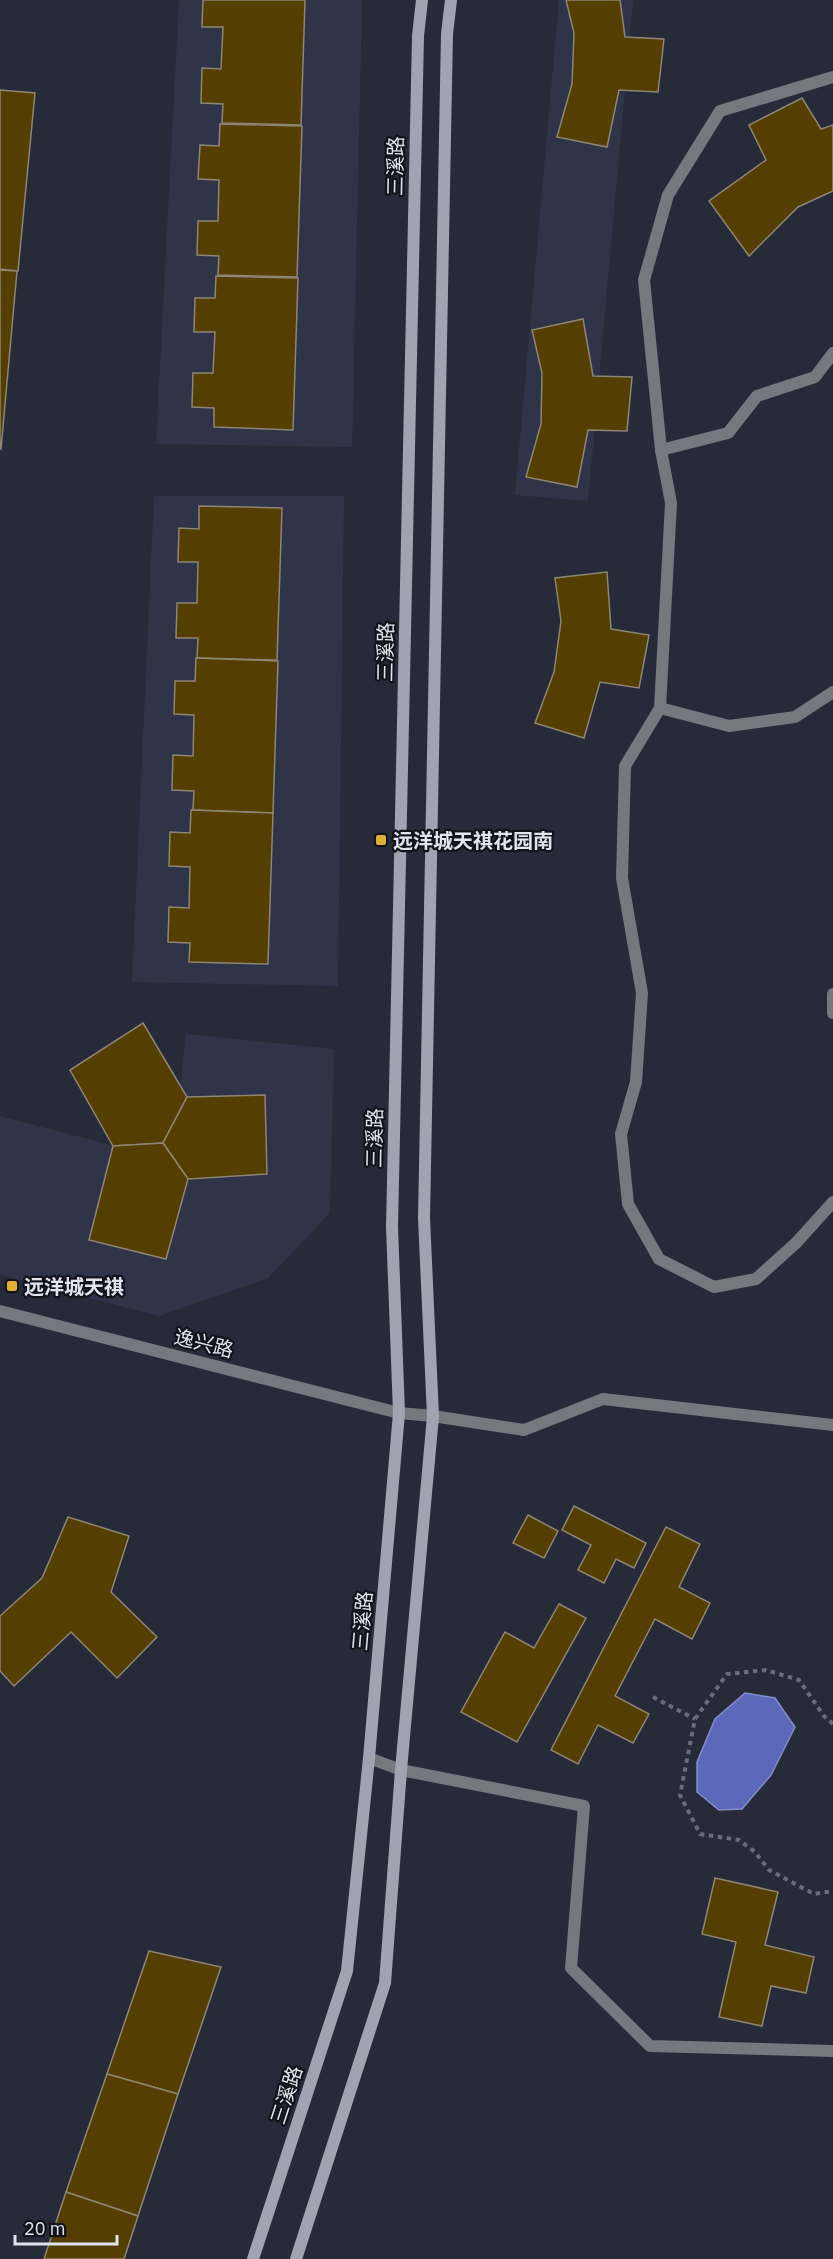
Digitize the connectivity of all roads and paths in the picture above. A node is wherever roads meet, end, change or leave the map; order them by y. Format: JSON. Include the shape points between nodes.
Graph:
{"nodes":[{"id":1,"x":422,"y":0,"type":"edge"},
{"id":2,"x":451,"y":0,"type":"edge"},
{"id":3,"x":833,"y":78,"type":"edge"},
{"id":4,"x":833,"y":353,"type":"edge"},
{"id":5,"x":661,"y":450,"type":"junction"},
{"id":6,"x":833,"y":692,"type":"edge"},
{"id":7,"x":660,"y":708,"type":"junction"},
{"id":8,"x":833,"y":994,"type":"edge"},
{"id":9,"x":833,"y":1013,"type":"edge"},
{"id":10,"x":833,"y":1203,"type":"edge"},
{"id":11,"x":0,"y":1311,"type":"edge"},
{"id":12,"x":399,"y":1413,"type":"junction"},
{"id":13,"x":433,"y":1416,"type":"junction"},
{"id":14,"x":833,"y":1425,"type":"edge"},
{"id":15,"x":653,"y":1697,"type":"dead end"},
{"id":16,"x":695,"y":1719,"type":"junction"},
{"id":17,"x":833,"y":1724,"type":"edge"},
{"id":18,"x":369,"y":1758,"type":"junction"},
{"id":19,"x":401,"y":1770,"type":"junction"},
{"id":20,"x":833,"y":1892,"type":"edge"},
{"id":21,"x":833,"y":2050,"type":"edge"},
{"id":22,"x":253,"y":2259,"type":"edge"},
{"id":23,"x":296,"y":2259,"type":"edge"}],
"edges":[{"from":1,"to":12,"type":"main road","name":"三溪路","via":[[418,36],[392,1215]]},
{"from":2,"to":13,"type":"main road","via":[[424,1218]]},
{"from":3,"to":5,"type":"street","via":[[720,111],[668,195],[644,280]]},
{"from":4,"to":5,"type":"street","via":[[815,376],[757,396],[728,433]]},
{"from":5,"to":7,"type":"street","via":[[671,503]]},
{"from":6,"to":7,"type":"street","via":[[795,717],[729,726]]},
{"from":7,"to":10,"type":"street","via":[[625,766],[622,878],[642,993],[636,1082],[621,1134],[628,1204],[659,1259],[714,1287],[756,1279],[796,1244]]},
{"from":8,"to":9,"type":"street"},
{"from":11,"to":12,"type":"street","name":"逸兴路"},
{"from":12,"to":13,"type":"street","name":"逸兴路"},
{"from":12,"to":18,"type":"main road","name":"三溪路"},
{"from":13,"to":14,"type":"street","name":"逸兴路","via":[[524,1430],[603,1399]]},
{"from":13,"to":19,"type":"main road"},
{"from":15,"to":16,"type":"path"},
{"from":16,"to":17,"type":"path","via":[[728,1674],[766,1670],[799,1680]]},
{"from":16,"to":20,"type":"path","via":[[680,1795],[700,1834],[739,1840],[769,1870],[814,1894]]},
{"from":18,"to":19,"type":"street"},
{"from":18,"to":22,"type":"main road","name":"三溪路","via":[[347,1971]]},
{"from":19,"to":21,"type":"street","via":[[584,1806],[572,1968],[651,2046]]},
{"from":19,"to":23,"type":"main road","via":[[385,1983]]}]}
